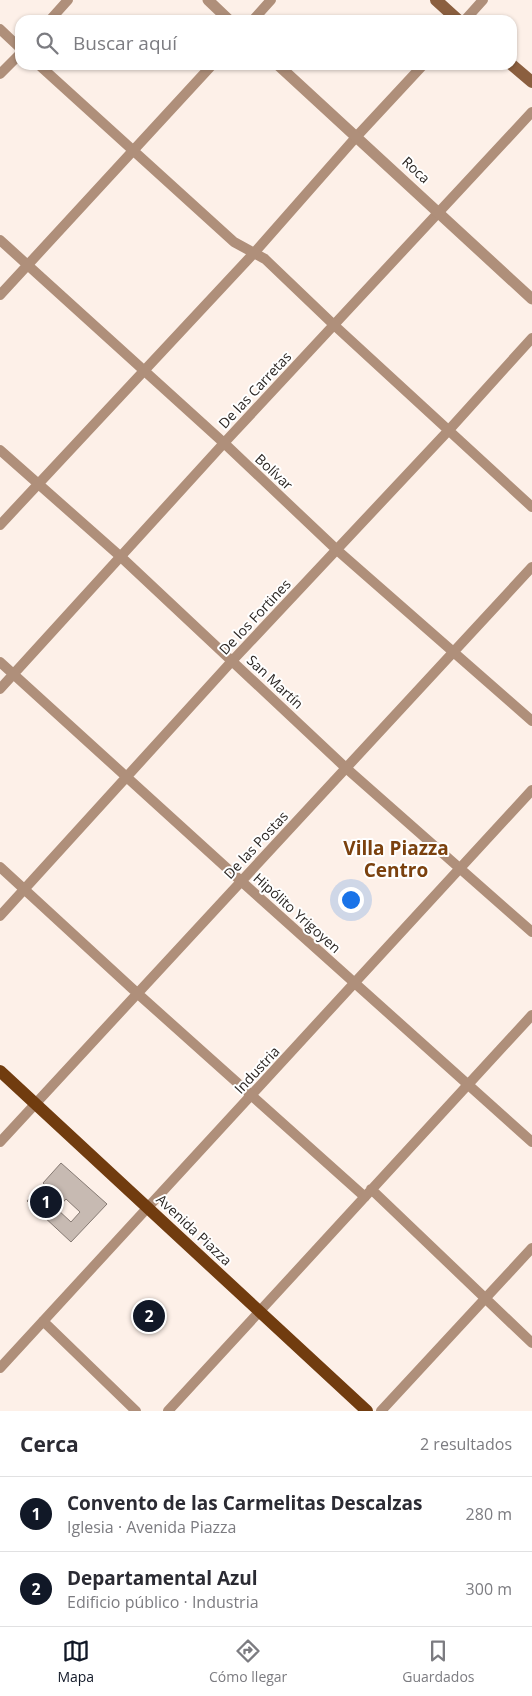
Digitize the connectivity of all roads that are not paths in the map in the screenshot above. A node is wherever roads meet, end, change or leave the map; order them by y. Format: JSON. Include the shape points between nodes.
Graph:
{"nodes":[{"id":1,"x":68,"y":0,"type":"edge"},
{"id":2,"x":208,"y":0,"type":"edge"},
{"id":3,"x":271,"y":0,"type":"edge"},
{"id":4,"x":436,"y":0,"type":"edge"},
{"id":5,"x":483,"y":0,"type":"edge"},
{"id":6,"x":54,"y":15,"type":"edge"},
{"id":7,"x":224,"y":15,"type":"edge"},
{"id":8,"x":258,"y":15,"type":"edge"},
{"id":9,"x":452,"y":15,"type":"edge"},
{"id":10,"x":470,"y":15,"type":"edge"},
{"id":11,"x":0,"y":29,"type":"edge"},
{"id":12,"x":15,"y":43,"type":"edge"},
{"id":13,"x":15,"y":59,"type":"edge"},
{"id":14,"x":517,"y":69,"type":"edge"},
{"id":15,"x":44,"y":70,"type":"edge"},
{"id":16,"x":207,"y":70,"type":"edge"},
{"id":17,"x":284,"y":70,"type":"edge"},
{"id":18,"x":418,"y":70,"type":"edge"},
{"id":19,"x":0,"y":74,"type":"edge"},
{"id":20,"x":532,"y":82,"type":"edge"},
{"id":21,"x":532,"y":112,"type":"edge"},
{"id":22,"x":357,"y":136,"type":"junction"},
{"id":23,"x":132,"y":151,"type":"junction"},
{"id":24,"x":439,"y":212,"type":"junction"},
{"id":25,"x":0,"y":240,"type":"edge"},
{"id":26,"x":254,"y":253,"type":"junction"},
{"id":27,"x":27,"y":265,"type":"junction"},
{"id":28,"x":0,"y":295,"type":"edge"},
{"id":29,"x":532,"y":299,"type":"edge"},
{"id":30,"x":334,"y":325,"type":"junction"},
{"id":31,"x":532,"y":338,"type":"edge"},
{"id":32,"x":144,"y":371,"type":"junction"},
{"id":33,"x":448,"y":431,"type":"junction"},
{"id":34,"x":224,"y":443,"type":"junction"},
{"id":35,"x":0,"y":450,"type":"edge"},
{"id":36,"x":38,"y":485,"type":"junction"},
{"id":37,"x":532,"y":507,"type":"edge"},
{"id":38,"x":0,"y":525,"type":"edge"},
{"id":39,"x":337,"y":550,"type":"junction"},
{"id":40,"x":121,"y":557,"type":"junction"},
{"id":41,"x":532,"y":567,"type":"edge"},
{"id":42,"x":453,"y":653,"type":"junction"},
{"id":43,"x":232,"y":661,"type":"junction"},
{"id":44,"x":0,"y":662,"type":"edge"},
{"id":45,"x":13,"y":674,"type":"junction"},
{"id":46,"x":0,"y":688,"type":"edge"},
{"id":47,"x":532,"y":721,"type":"edge"},
{"id":48,"x":346,"y":768,"type":"junction"},
{"id":49,"x":126,"y":777,"type":"junction"},
{"id":50,"x":532,"y":790,"type":"edge"},
{"id":51,"x":0,"y":868,"type":"edge"},
{"id":52,"x":460,"y":868,"type":"junction"},
{"id":53,"x":241,"y":881,"type":"junction"},
{"id":54,"x":25,"y":890,"type":"junction"},
{"id":55,"x":0,"y":916,"type":"edge"},
{"id":56,"x":532,"y":932,"type":"edge"},
{"id":57,"x":355,"y":983,"type":"junction"},
{"id":58,"x":136,"y":993,"type":"junction"},
{"id":59,"x":532,"y":1015,"type":"edge"},
{"id":60,"x":0,"y":1071,"type":"edge"},
{"id":61,"x":468,"y":1083,"type":"junction"},
{"id":62,"x":252,"y":1096,"type":"junction"},
{"id":63,"x":36,"y":1104,"type":"junction"},
{"id":64,"x":0,"y":1142,"type":"edge"},
{"id":65,"x":532,"y":1142,"type":"edge"},
{"id":66,"x":368,"y":1193,"type":"junction"},
{"id":67,"x":148,"y":1207,"type":"junction"},
{"id":68,"x":532,"y":1248,"type":"edge"},
{"id":69,"x":485,"y":1299,"type":"junction"},
{"id":70,"x":259,"y":1311,"type":"junction"},
{"id":71,"x":43,"y":1321,"type":"junction"},
{"id":72,"x":532,"y":1342,"type":"edge"},
{"id":73,"x":0,"y":1368,"type":"edge"},
{"id":74,"x":136,"y":1411,"type":"edge"},
{"id":75,"x":168,"y":1411,"type":"edge"},
{"id":76,"x":367,"y":1411,"type":"edge"},
{"id":77,"x":382,"y":1411,"type":"edge"}],
"edges":[{"from":1,"to":6,"type":"street"},
{"from":2,"to":7,"type":"street"},
{"from":3,"to":8,"type":"street"},
{"from":4,"to":9,"type":"main road"},
{"from":5,"to":10,"type":"street"},
{"from":11,"to":12,"type":"street"},
{"from":13,"to":19,"type":"street"},
{"from":14,"to":20,"type":"main road"},
{"from":15,"to":23,"type":"street"},
{"from":16,"to":23,"type":"street"},
{"from":17,"to":22,"type":"street","name":"Roca"},
{"from":18,"to":22,"type":"street"},
{"from":21,"to":24,"type":"street","name":"De las Carretas"},
{"from":22,"to":24,"type":"street","name":"Roca"},
{"from":22,"to":26,"type":"street"},
{"from":23,"to":26,"type":"street","via":[[234,242]]},
{"from":23,"to":27,"type":"street"},
{"from":24,"to":29,"type":"street","name":"Roca"},
{"from":24,"to":30,"type":"street","name":"De las Carretas"},
{"from":25,"to":27,"type":"street","name":"Bolívar"},
{"from":26,"to":30,"type":"street","via":[[265,259]]},
{"from":26,"to":32,"type":"street"},
{"from":27,"to":28,"type":"street"},
{"from":27,"to":32,"type":"street","name":"Bolívar"},
{"from":30,"to":33,"type":"street"},
{"from":30,"to":34,"type":"street","name":"De las Carretas"},
{"from":31,"to":33,"type":"street","name":"De los Fortines"},
{"from":32,"to":34,"type":"street","name":"Bolívar"},
{"from":32,"to":36,"type":"street"},
{"from":33,"to":37,"type":"street"},
{"from":33,"to":39,"type":"street","name":"De los Fortines"},
{"from":34,"to":39,"type":"street","name":"Bolívar"},
{"from":34,"to":40,"type":"street","name":"De las Carretas"},
{"from":35,"to":36,"type":"street","name":"San Martín"},
{"from":36,"to":38,"type":"street"},
{"from":36,"to":40,"type":"street","name":"San Martín"},
{"from":39,"to":42,"type":"street","name":"Bolívar"},
{"from":39,"to":43,"type":"street","name":"De los Fortines"},
{"from":40,"to":43,"type":"street","name":"San Martín"},
{"from":40,"to":45,"type":"street","name":"De las Carretas"},
{"from":41,"to":42,"type":"street","name":"De las Postas"},
{"from":42,"to":47,"type":"street","name":"Bolívar"},
{"from":42,"to":48,"type":"street","name":"De las Postas"},
{"from":43,"to":48,"type":"street","name":"San Martín"},
{"from":43,"to":49,"type":"street","name":"De los Fortines"},
{"from":44,"to":45,"type":"street","name":"Hipólito Yrigoyen"},
{"from":45,"to":46,"type":"street","name":"De las Carretas"},
{"from":45,"to":49,"type":"street","name":"Hipólito Yrigoyen"},
{"from":48,"to":52,"type":"street","name":"San Martín"},
{"from":48,"to":53,"type":"street","name":"De las Postas"},
{"from":49,"to":53,"type":"street","name":"Hipólito Yrigoyen"},
{"from":49,"to":54,"type":"street","name":"De los Fortines"},
{"from":50,"to":52,"type":"street","name":"Industria"},
{"from":51,"to":54,"type":"street"},
{"from":52,"to":56,"type":"street","name":"San Martín"},
{"from":52,"to":57,"type":"street","name":"Industria"},
{"from":53,"to":57,"type":"street","name":"Hipólito Yrigoyen"},
{"from":53,"to":58,"type":"street","name":"De las Postas"},
{"from":54,"to":55,"type":"street","name":"De los Fortines"},
{"from":54,"to":58,"type":"street"},
{"from":57,"to":61,"type":"street","name":"Hipólito Yrigoyen"},
{"from":57,"to":62,"type":"street","name":"Industria"},
{"from":58,"to":62,"type":"street"},
{"from":58,"to":63,"type":"street","name":"De las Postas"},
{"from":59,"to":61,"type":"street"},
{"from":60,"to":63,"type":"main road","name":"Avenida Piazza"},
{"from":61,"to":65,"type":"street","name":"Hipólito Yrigoyen"},
{"from":61,"to":66,"type":"street"},
{"from":62,"to":66,"type":"street"},
{"from":62,"to":67,"type":"street","name":"Industria"},
{"from":63,"to":64,"type":"street","name":"De las Postas"},
{"from":63,"to":67,"type":"main road","name":"Avenida Piazza"},
{"from":66,"to":69,"type":"street"},
{"from":66,"to":70,"type":"street"},
{"from":67,"to":70,"type":"main road","name":"Avenida Piazza"},
{"from":67,"to":71,"type":"street","name":"Industria"},
{"from":68,"to":69,"type":"street"},
{"from":69,"to":72,"type":"street"},
{"from":69,"to":77,"type":"street"},
{"from":70,"to":75,"type":"street"},
{"from":70,"to":76,"type":"main road","name":"Avenida Piazza"},
{"from":71,"to":73,"type":"street","name":"Industria"},
{"from":71,"to":74,"type":"street"}]}
